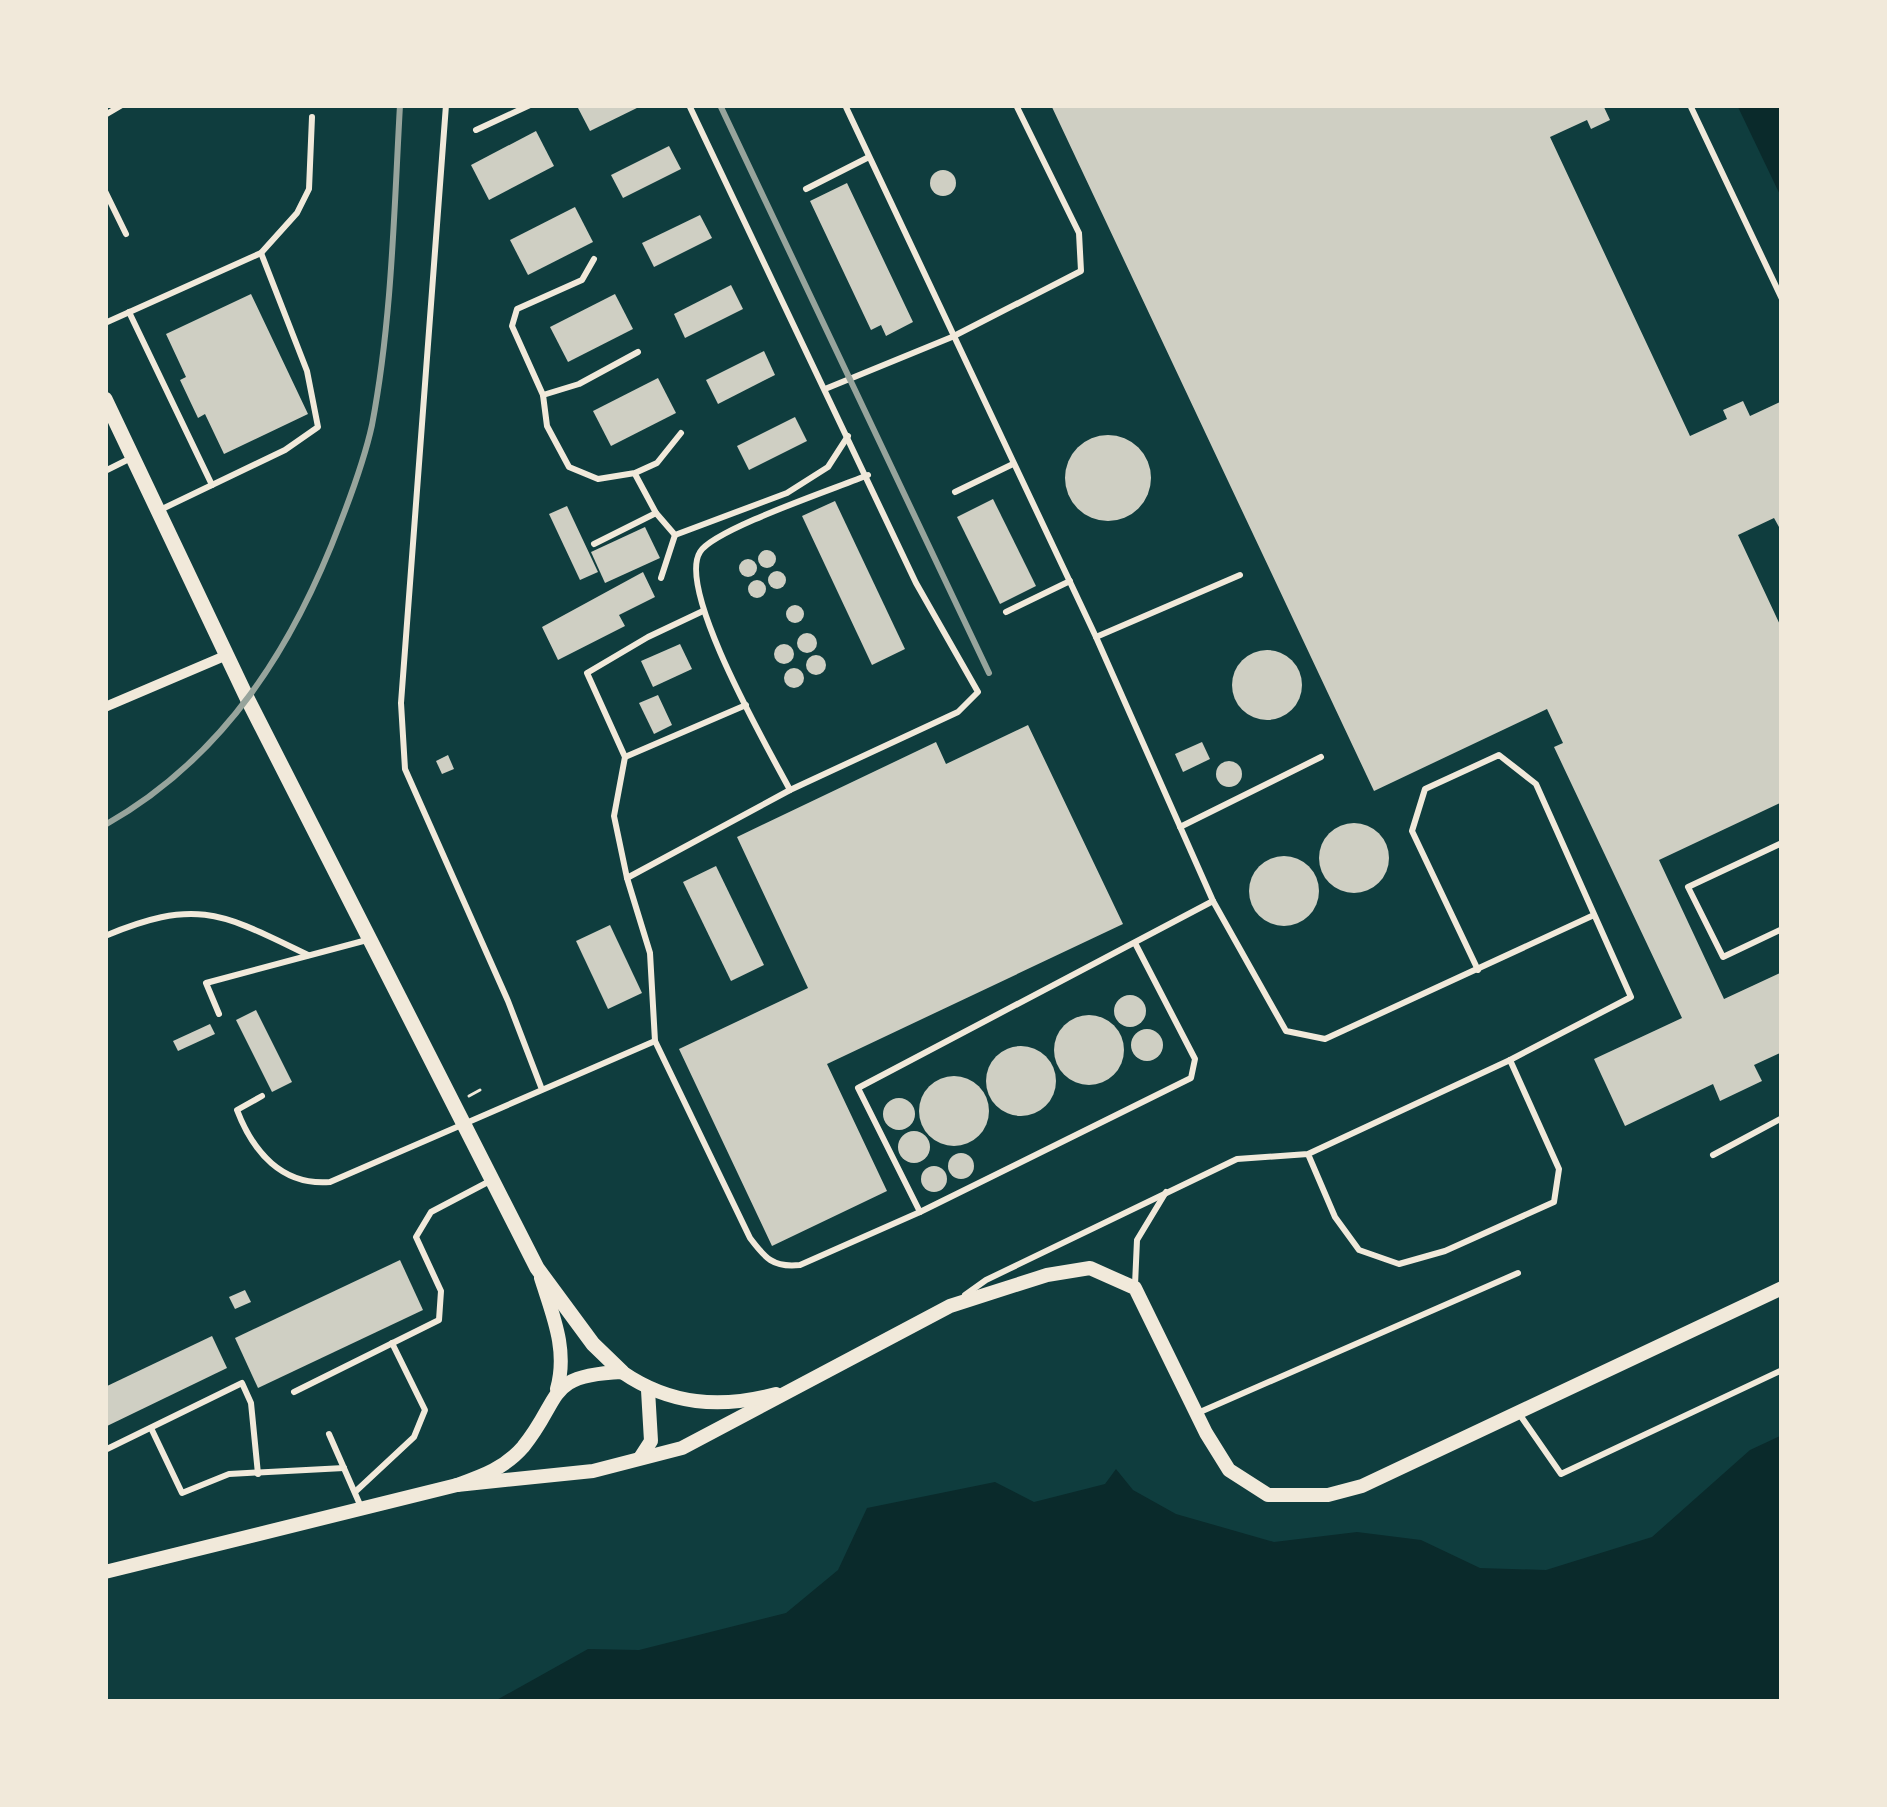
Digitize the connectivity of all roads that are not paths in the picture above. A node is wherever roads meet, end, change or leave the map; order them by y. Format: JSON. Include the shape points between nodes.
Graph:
{"nodes":[{"id":1,"x":122,"y":105,"type":"edge"},
{"id":2,"x":446,"y":105,"type":"edge"},
{"id":3,"x":530,"y":105,"type":"edge"},
{"id":4,"x":688,"y":105,"type":"edge"},
{"id":5,"x":845,"y":105,"type":"edge"},
{"id":6,"x":1016,"y":105,"type":"edge"},
{"id":7,"x":1690,"y":105,"type":"edge"},
{"id":8,"x":105,"y":115,"type":"edge"},
{"id":9,"x":312,"y":117,"type":"dead end"},
{"id":10,"x":476,"y":130,"type":"dead end"},
{"id":11,"x":869,"y":157,"type":"junction"},
{"id":12,"x":806,"y":189,"type":"dead end"},
{"id":13,"x":105,"y":190,"type":"edge"},
{"id":14,"x":126,"y":234,"type":"dead end"},
{"id":15,"x":261,"y":253,"type":"junction"},
{"id":16,"x":594,"y":259,"type":"dead end"},
{"id":17,"x":1782,"y":299,"type":"edge"},
{"id":18,"x":129,"y":312,"type":"junction"},
{"id":19,"x":105,"y":322,"type":"edge"},
{"id":20,"x":952,"y":337,"type":"junction"},
{"id":21,"x":638,"y":352,"type":"dead end"},
{"id":22,"x":825,"y":389,"type":"junction"},
{"id":23,"x":543,"y":395,"type":"junction"},
{"id":24,"x":105,"y":399,"type":"edge"},
{"id":25,"x":681,"y":433,"type":"dead end"},
{"id":26,"x":848,"y":436,"type":"junction"},
{"id":27,"x":132,"y":458,"type":"junction"},
{"id":28,"x":1013,"y":464,"type":"junction"},
{"id":29,"x":105,"y":471,"type":"edge"},
{"id":30,"x":635,"y":473,"type":"junction"},
{"id":31,"x":868,"y":475,"type":"junction"},
{"id":32,"x":212,"y":485,"type":"junction"},
{"id":33,"x":955,"y":492,"type":"dead end"},
{"id":34,"x":159,"y":511,"type":"junction"},
{"id":35,"x":656,"y":514,"type":"junction"},
{"id":36,"x":675,"y":535,"type":"junction"},
{"id":37,"x":595,"y":544,"type":"dead end"},
{"id":38,"x":1240,"y":575,"type":"dead end"},
{"id":39,"x":661,"y":578,"type":"dead end"},
{"id":40,"x":1070,"y":581,"type":"junction"},
{"id":41,"x":703,"y":611,"type":"junction"},
{"id":42,"x":1006,"y":612,"type":"dead end"},
{"id":43,"x":1096,"y":637,"type":"junction"},
{"id":44,"x":227,"y":655,"type":"junction"},
{"id":45,"x":746,"y":705,"type":"junction"},
{"id":46,"x":105,"y":707,"type":"edge"},
{"id":47,"x":625,"y":757,"type":"junction"},
{"id":48,"x":1321,"y":757,"type":"dead end"},
{"id":49,"x":790,"y":790,"type":"junction"},
{"id":50,"x":1180,"y":827,"type":"junction"},
{"id":51,"x":1782,"y":843,"type":"edge"},
{"id":52,"x":627,"y":878,"type":"junction"},
{"id":53,"x":1214,"y":902,"type":"junction"},
{"id":54,"x":1594,"y":915,"type":"junction"},
{"id":55,"x":1782,"y":928,"type":"edge"},
{"id":56,"x":105,"y":936,"type":"edge"},
{"id":57,"x":370,"y":939,"type":"junction"},
{"id":58,"x":1135,"y":943,"type":"junction"},
{"id":59,"x":308,"y":956,"type":"junction"},
{"id":60,"x":1478,"y":970,"type":"junction"},
{"id":61,"x":219,"y":1014,"type":"dead end"},
{"id":62,"x":655,"y":1041,"type":"junction"},
{"id":63,"x":1510,"y":1060,"type":"junction"},
{"id":64,"x":542,"y":1088,"type":"junction"},
{"id":65,"x":262,"y":1096,"type":"dead end"},
{"id":66,"x":1782,"y":1118,"type":"edge"},
{"id":67,"x":464,"y":1123,"type":"junction"},
{"id":68,"x":1308,"y":1154,"type":"junction"},
{"id":69,"x":1713,"y":1155,"type":"dead end"},
{"id":70,"x":493,"y":1180,"type":"junction"},
{"id":71,"x":1166,"y":1191,"type":"junction"},
{"id":72,"x":920,"y":1212,"type":"junction"},
{"id":73,"x":537,"y":1268,"type":"junction"},
{"id":74,"x":1518,"y":1273,"type":"dead end"},
{"id":75,"x":1135,"y":1288,"type":"junction"},
{"id":76,"x":1782,"y":1288,"type":"edge"},
{"id":77,"x":950,"y":1306,"type":"junction"},
{"id":78,"x":392,"y":1343,"type":"junction"},
{"id":79,"x":1782,"y":1370,"type":"edge"},
{"id":80,"x":622,"y":1372,"type":"junction"},
{"id":81,"x":804,"y":1386,"type":"junction"},
{"id":82,"x":557,"y":1389,"type":"junction"},
{"id":83,"x":648,"y":1390,"type":"junction"},
{"id":84,"x":293,"y":1392,"type":"dead end"},
{"id":85,"x":1518,"y":1412,"type":"junction"},
{"id":86,"x":1197,"y":1414,"type":"junction"},
{"id":87,"x":151,"y":1428,"type":"junction"},
{"id":88,"x":329,"y":1434,"type":"dead end"},
{"id":89,"x":105,"y":1450,"type":"edge"},
{"id":90,"x":640,"y":1458,"type":"junction"},
{"id":91,"x":344,"y":1468,"type":"junction"},
{"id":92,"x":258,"y":1474,"type":"junction"},
{"id":93,"x":457,"y":1485,"type":"junction"},
{"id":94,"x":355,"y":1492,"type":"junction"},
{"id":95,"x":363,"y":1510,"type":"junction"},
{"id":96,"x":105,"y":1572,"type":"edge"}],
"edges":[{"from":1,"to":8,"type":"lane"},
{"from":2,"to":64,"type":"lane","via":[[401,703],[405,769]]},
{"from":3,"to":10,"type":"lane"},
{"from":4,"to":22,"type":"lane"},
{"from":5,"to":11,"type":"lane"},
{"from":6,"to":20,"type":"lane","via":[[1079,233],[1081,271]]},
{"from":7,"to":17,"type":"lane"},
{"from":9,"to":15,"type":"lane","via":[[309,189]]},
{"from":11,"to":12,"type":"lane"},
{"from":11,"to":20,"type":"lane"},
{"from":13,"to":14,"type":"lane"},
{"from":15,"to":18,"type":"lane"},
{"from":15,"to":32,"type":"lane","via":[[307,371],[317,427]]},
{"from":16,"to":23,"type":"lane","via":[[582,280],[517,309],[512,326]]},
{"from":18,"to":19,"type":"lane"},
{"from":18,"to":32,"type":"lane"},
{"from":20,"to":22,"type":"lane"},
{"from":20,"to":28,"type":"lane"},
{"from":21,"to":23,"type":"lane"},
{"from":22,"to":26,"type":"lane"},
{"from":23,"to":30,"type":"lane","via":[[547,426],[569,467],[598,479]]},
{"from":24,"to":27,"type":"main road"},
{"from":25,"to":30,"type":"lane","via":[[657,463]]},
{"from":26,"to":31,"type":"lane"},
{"from":26,"to":36,"type":"lane","via":[[828,467],[787,493]]},
{"from":27,"to":29,"type":"lane"},
{"from":27,"to":34,"type":"main road"},
{"from":28,"to":33,"type":"lane"},
{"from":28,"to":40,"type":"lane"},
{"from":30,"to":35,"type":"lane"},
{"from":31,"to":41,"type":"lane","via":[[723,534],[700,552],[694,578]]},
{"from":31,"to":49,"type":"lane","via":[[916,583],[978,692],[958,712]]},
{"from":32,"to":34,"type":"lane"},
{"from":34,"to":44,"type":"main road"},
{"from":35,"to":36,"type":"lane"},
{"from":35,"to":37,"type":"lane"},
{"from":36,"to":39,"type":"lane"},
{"from":38,"to":43,"type":"lane"},
{"from":40,"to":42,"type":"lane"},
{"from":40,"to":43,"type":"lane"},
{"from":41,"to":45,"type":"lane"},
{"from":41,"to":47,"type":"lane","via":[[587,673]]},
{"from":43,"to":50,"type":"lane"},
{"from":44,"to":46,"type":"street"},
{"from":44,"to":57,"type":"main road"},
{"from":45,"to":47,"type":"lane"},
{"from":45,"to":49,"type":"lane"},
{"from":47,"to":52,"type":"lane","via":[[614,816]]},
{"from":48,"to":50,"type":"lane"},
{"from":49,"to":52,"type":"lane"},
{"from":50,"to":53,"type":"lane"},
{"from":51,"to":55,"type":"lane","via":[[1688,887],[1723,957]]},
{"from":52,"to":62,"type":"lane","via":[[650,953]]},
{"from":53,"to":58,"type":"lane"},
{"from":53,"to":60,"type":"lane","via":[[1286,1031],[1325,1039]]},
{"from":54,"to":60,"type":"lane"},
{"from":54,"to":60,"type":"lane","via":[[1536,784],[1499,755],[1425,790],[1412,831]]},
{"from":54,"to":63,"type":"lane","via":[[1630,998]]},
{"from":56,"to":59,"type":"lane","via":[[181,912],[230,918]]},
{"from":57,"to":59,"type":"lane"},
{"from":57,"to":67,"type":"main road"},
{"from":58,"to":72,"type":"lane","via":[[1195,1059],[1191,1078]]},
{"from":58,"to":72,"type":"lane","via":[[857,1088]]},
{"from":59,"to":61,"type":"lane","via":[[206,983]]},
{"from":62,"to":64,"type":"lane"},
{"from":62,"to":72,"type":"lane","via":[[766,1258],[800,1265]]},
{"from":63,"to":68,"type":"lane"},
{"from":63,"to":68,"type":"lane","via":[[1559,1169],[1554,1202],[1399,1264],[1359,1250]]},
{"from":64,"to":67,"type":"lane"},
{"from":65,"to":67,"type":"lane","via":[[237,1110],[249,1139],[268,1162],[307,1184],[330,1182]]},
{"from":66,"to":69,"type":"lane"},
{"from":67,"to":70,"type":"main road"},
{"from":68,"to":71,"type":"lane","via":[[1237,1159]]},
{"from":70,"to":73,"type":"main road"},
{"from":70,"to":78,"type":"lane","via":[[431,1212],[416,1237],[441,1291],[439,1320]]},
{"from":71,"to":75,"type":"lane","via":[[1137,1240]]},
{"from":71,"to":77,"type":"lane","via":[[986,1280]]},
{"from":73,"to":80,"type":"main road"},
{"from":73,"to":82,"type":"street","via":[[559,1335]]},
{"from":74,"to":86,"type":"lane"},
{"from":75,"to":77,"type":"street","via":[[1090,1268]]},
{"from":75,"to":86,"type":"street"},
{"from":76,"to":85,"type":"street"},
{"from":77,"to":81,"type":"street"},
{"from":78,"to":84,"type":"lane"},
{"from":78,"to":94,"type":"lane","via":[[425,1410],[414,1437]]},
{"from":79,"to":85,"type":"lane","via":[[1561,1474]]},
{"from":80,"to":82,"type":"street","via":[[576,1377]]},
{"from":80,"to":83,"type":"street"},
{"from":81,"to":83,"type":"street","via":[[718,1404]]},
{"from":81,"to":90,"type":"street","via":[[682,1448]]},
{"from":82,"to":93,"type":"street","via":[[523,1447],[499,1469]]},
{"from":83,"to":90,"type":"street","via":[[651,1441]]},
{"from":85,"to":86,"type":"street","via":[[1361,1486],[1292,1497],[1268,1496],[1229,1470]]},
{"from":87,"to":89,"type":"lane"},
{"from":87,"to":92,"type":"lane","via":[[182,1493],[229,1474]]},
{"from":87,"to":92,"type":"lane","via":[[242,1383]]},
{"from":88,"to":91,"type":"lane"},
{"from":90,"to":93,"type":"street"},
{"from":91,"to":92,"type":"lane"},
{"from":91,"to":94,"type":"lane"},
{"from":93,"to":95,"type":"street"},
{"from":94,"to":95,"type":"lane"},
{"from":95,"to":96,"type":"street"}]}
